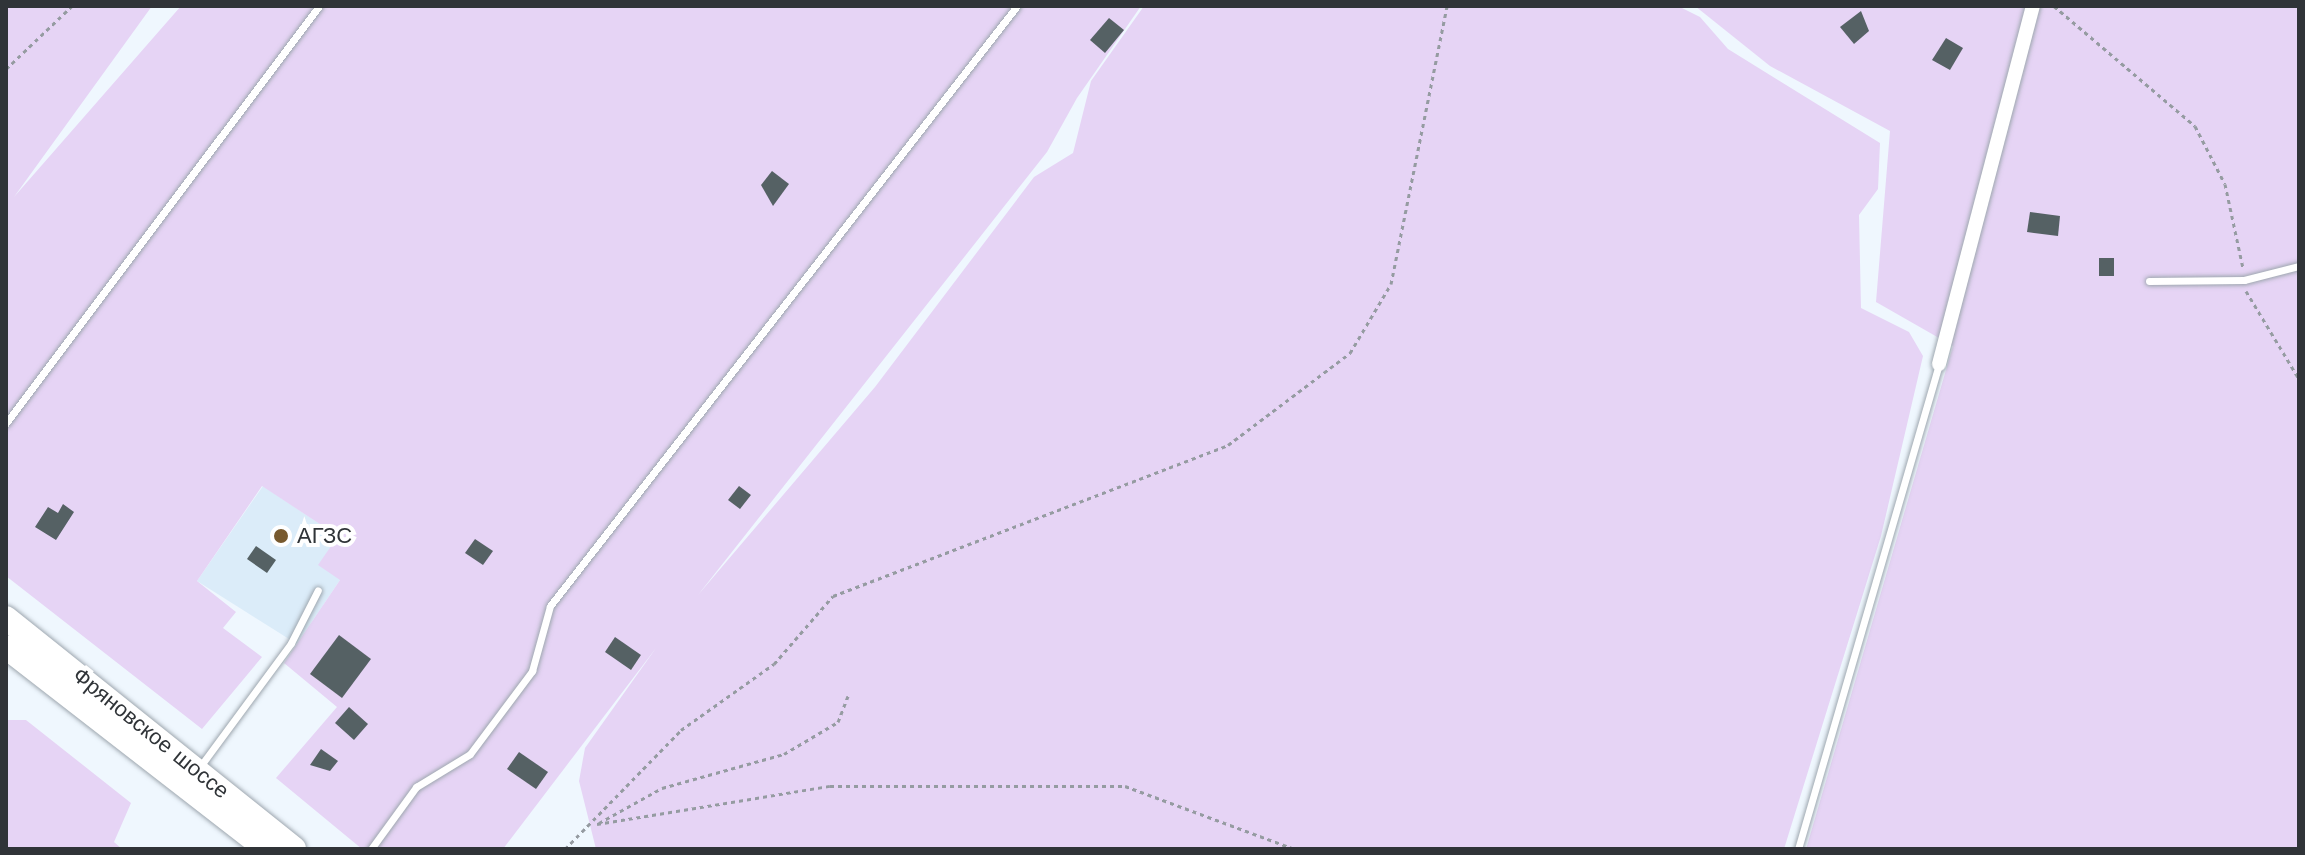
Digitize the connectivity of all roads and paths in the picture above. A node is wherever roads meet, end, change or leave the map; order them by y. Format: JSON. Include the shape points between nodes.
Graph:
{"nodes":[{"id":1,"x":72,"y":6,"type":"edge"},
{"id":2,"x":319,"y":6,"type":"edge"},
{"id":3,"x":1017,"y":6,"type":"edge"},
{"id":4,"x":1447,"y":6,"type":"edge"},
{"id":5,"x":2033,"y":6,"type":"edge"},
{"id":6,"x":2054,"y":6,"type":"edge"},
{"id":7,"x":6,"y":69,"type":"edge"},
{"id":8,"x":2299,"y":266,"type":"edge"},
{"id":9,"x":2244,"y":280,"type":"junction"},
{"id":10,"x":2149,"y":281,"type":"dead end"},
{"id":11,"x":1939,"y":364,"type":"joint"},
{"id":12,"x":2299,"y":379,"type":"edge"},
{"id":13,"x":6,"y":423,"type":"edge"},
{"id":14,"x":318,"y":590,"type":"dead end"},
{"id":15,"x":6,"y":618,"type":"edge"},
{"id":16,"x":6,"y":647,"type":"edge"},
{"id":17,"x":848,"y":696,"type":"dead end"},
{"id":18,"x":197,"y":770,"type":"junction"},
{"id":19,"x":596,"y":824,"type":"junction"},
{"id":20,"x":266,"y":849,"type":"edge"},
{"id":21,"x":294,"y":849,"type":"edge"},
{"id":22,"x":371,"y":849,"type":"edge"},
{"id":23,"x":565,"y":849,"type":"edge"},
{"id":24,"x":1294,"y":849,"type":"edge"},
{"id":25,"x":1798,"y":849,"type":"edge"}],
"edges":[{"from":1,"to":7,"type":"path"},
{"from":2,"to":13,"type":"lane"},
{"from":3,"to":22,"type":"lane","via":[[550,606],[532,671],[470,754],[416,787]]},
{"from":4,"to":19,"type":"path","via":[[1391,284],[1350,353],[1228,445],[833,596],[774,664],[681,730]]},
{"from":5,"to":11,"type":"street"},
{"from":6,"to":9,"type":"path","via":[[2195,126],[2225,184]]},
{"from":8,"to":9,"type":"lane"},
{"from":9,"to":10,"type":"lane"},
{"from":9,"to":12,"type":"path"},
{"from":11,"to":25,"type":"lane"},
{"from":14,"to":18,"type":"lane","via":[[291,643]]},
{"from":15,"to":18,"type":"main road","name":"Фряновское шоссе"},
{"from":16,"to":20,"type":"main road","name":"Фряновское шоссе"},
{"from":17,"to":19,"type":"path","via":[[838,722],[784,754],[662,788]]},
{"from":18,"to":21,"type":"main road","name":"Фряновское шоссе"},
{"from":19,"to":23,"type":"path"},
{"from":19,"to":24,"type":"path","via":[[668,818],[830,786],[1125,786]]}]}
